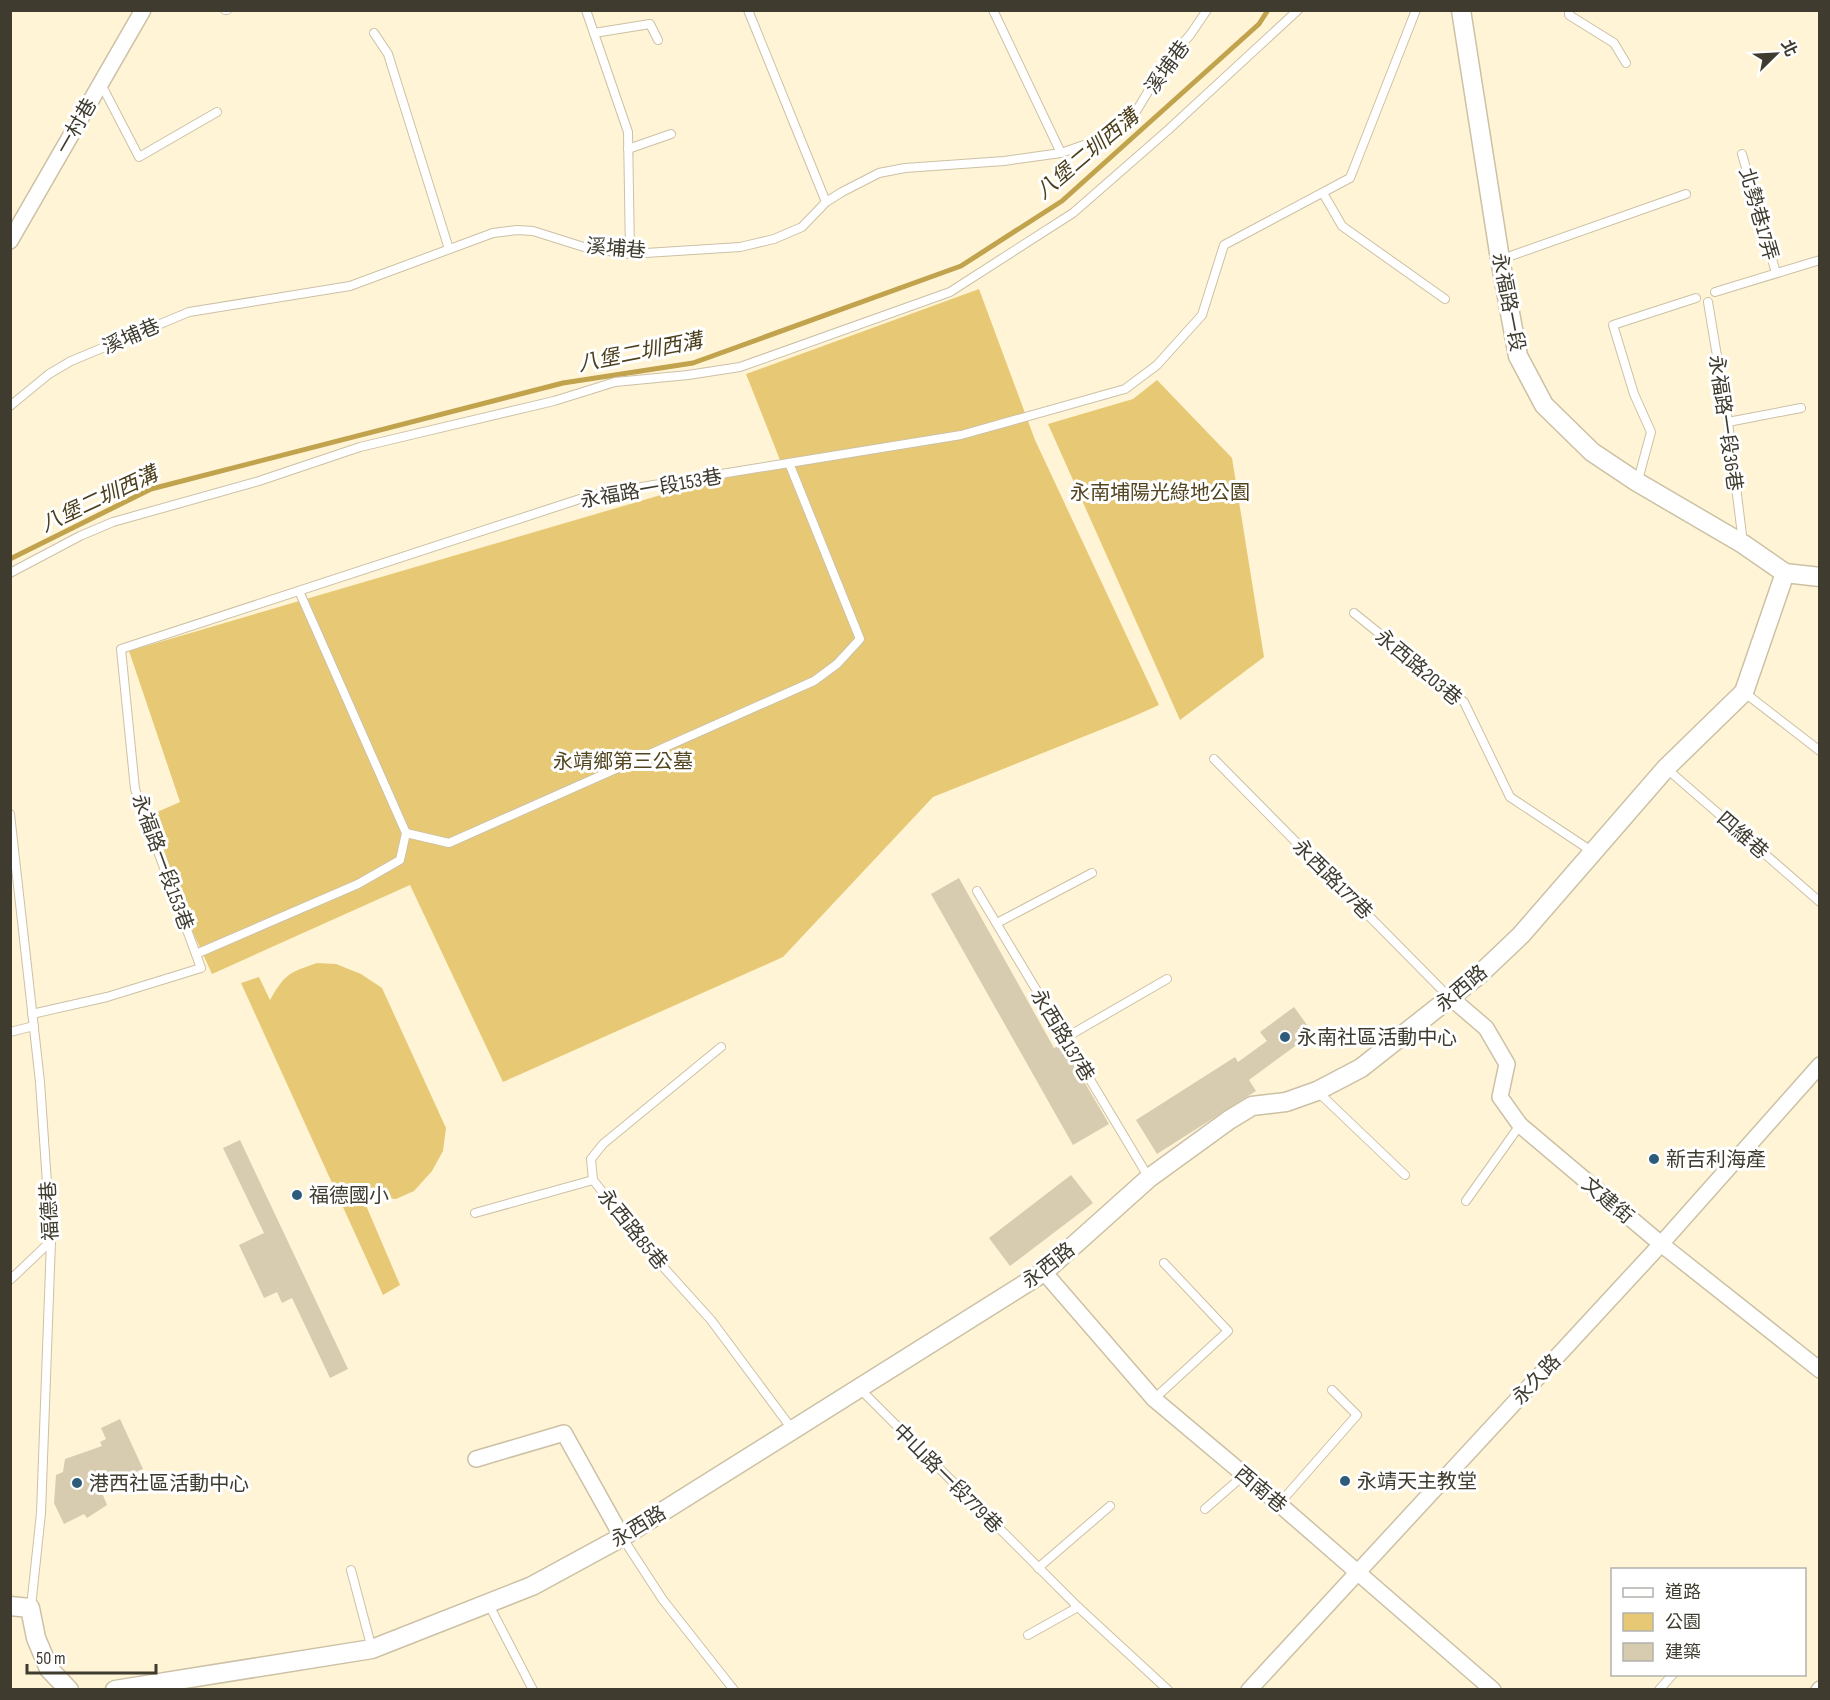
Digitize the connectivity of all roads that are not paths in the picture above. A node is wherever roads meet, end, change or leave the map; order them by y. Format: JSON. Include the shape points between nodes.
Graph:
{"nodes":[{"id":1,"x":143,"y":10,"type":"edge"},
{"id":2,"x":586,"y":10,"type":"edge"},
{"id":3,"x":748,"y":10,"type":"edge"},
{"id":4,"x":993,"y":10,"type":"edge"},
{"id":5,"x":1207,"y":10,"type":"edge"},
{"id":6,"x":1298,"y":10,"type":"edge"},
{"id":7,"x":1416,"y":10,"type":"edge"},
{"id":8,"x":1461,"y":10,"type":"edge"},
{"id":9,"x":1569,"y":10,"type":"edge"},
{"id":10,"x":374,"y":33,"type":"dead end"},
{"id":11,"x":594,"y":33,"type":"junction"},
{"id":12,"x":658,"y":40,"type":"dead end"},
{"id":13,"x":1626,"y":63,"type":"dead end"},
{"id":14,"x":100,"y":82,"type":"junction"},
{"id":15,"x":217,"y":112,"type":"dead end"},
{"id":16,"x":671,"y":134,"type":"dead end"},
{"id":17,"x":628,"y":149,"type":"junction"},
{"id":18,"x":1061,"y":153,"type":"junction"},
{"id":19,"x":1742,"y":154,"type":"dead end"},
{"id":20,"x":1323,"y":193,"type":"junction"},
{"id":21,"x":1686,"y":194,"type":"dead end"},
{"id":22,"x":826,"y":202,"type":"junction"},
{"id":23,"x":10,"y":241,"type":"edge"},
{"id":24,"x":449,"y":249,"type":"junction"},
{"id":25,"x":630,"y":254,"type":"junction"},
{"id":26,"x":1500,"y":259,"type":"junction"},
{"id":27,"x":1820,"y":260,"type":"edge"},
{"id":28,"x":1776,"y":273,"type":"junction"},
{"id":29,"x":1715,"y":292,"type":"dead end"},
{"id":30,"x":1695,"y":298,"type":"dead end"},
{"id":31,"x":1445,"y":299,"type":"dead end"},
{"id":32,"x":1708,"y":302,"type":"dead end"},
{"id":33,"x":10,"y":406,"type":"edge"},
{"id":34,"x":1801,"y":408,"type":"dead end"},
{"id":35,"x":1728,"y":422,"type":"junction"},
{"id":36,"x":789,"y":463,"type":"junction"},
{"id":37,"x":1637,"y":482,"type":"junction"},
{"id":38,"x":1743,"y":544,"type":"junction"},
{"id":39,"x":10,"y":573,"type":"edge"},
{"id":40,"x":1785,"y":573,"type":"junction"},
{"id":41,"x":1820,"y":577,"type":"edge"},
{"id":42,"x":299,"y":591,"type":"junction"},
{"id":43,"x":1354,"y":614,"type":"dead end"},
{"id":44,"x":1744,"y":692,"type":"junction"},
{"id":45,"x":1820,"y":751,"type":"edge"},
{"id":46,"x":1214,"y":759,"type":"dead end"},
{"id":47,"x":1666,"y":768,"type":"junction"},
{"id":48,"x":10,"y":814,"type":"edge"},
{"id":49,"x":406,"y":833,"type":"junction"},
{"id":50,"x":1594,"y":852,"type":"junction"},
{"id":51,"x":1092,"y":873,"type":"dead end"},
{"id":52,"x":977,"y":891,"type":"dead end"},
{"id":53,"x":1820,"y":902,"type":"edge"},
{"id":54,"x":997,"y":923,"type":"junction"},
{"id":55,"x":196,"y":954,"type":"junction"},
{"id":56,"x":1167,"y":979,"type":"dead end"},
{"id":57,"x":1451,"y":998,"type":"junction"},
{"id":58,"x":32,"y":1014,"type":"junction"},
{"id":59,"x":34,"y":1026,"type":"junction"},
{"id":60,"x":10,"y":1032,"type":"edge"},
{"id":61,"x":1065,"y":1038,"type":"junction"},
{"id":62,"x":721,"y":1047,"type":"dead end"},
{"id":63,"x":1820,"y":1065,"type":"edge"},
{"id":64,"x":1317,"y":1091,"type":"junction"},
{"id":65,"x":1520,"y":1125,"type":"junction"},
{"id":66,"x":1405,"y":1176,"type":"dead end"},
{"id":67,"x":1149,"y":1178,"type":"junction"},
{"id":68,"x":594,"y":1180,"type":"junction"},
{"id":69,"x":1466,"y":1201,"type":"dead end"},
{"id":70,"x":475,"y":1214,"type":"dead end"},
{"id":71,"x":51,"y":1241,"type":"junction"},
{"id":72,"x":1661,"y":1244,"type":"junction"},
{"id":73,"x":1164,"y":1263,"type":"dead end"},
{"id":74,"x":1044,"y":1272,"type":"junction"},
{"id":75,"x":10,"y":1280,"type":"edge"},
{"id":76,"x":1820,"y":1370,"type":"edge"},
{"id":77,"x":858,"y":1388,"type":"junction"},
{"id":78,"x":1332,"y":1390,"type":"dead end"},
{"id":79,"x":1154,"y":1399,"type":"junction"},
{"id":80,"x":792,"y":1429,"type":"junction"},
{"id":81,"x":476,"y":1459,"type":"dead end"},
{"id":82,"x":1244,"y":1475,"type":"junction"},
{"id":83,"x":1279,"y":1504,"type":"junction"},
{"id":84,"x":1110,"y":1506,"type":"dead end"},
{"id":85,"x":1205,"y":1509,"type":"dead end"},
{"id":86,"x":622,"y":1537,"type":"junction"},
{"id":87,"x":1038,"y":1568,"type":"junction"},
{"id":88,"x":351,"y":1570,"type":"dead end"},
{"id":89,"x":1357,"y":1572,"type":"junction"},
{"id":90,"x":488,"y":1603,"type":"junction"},
{"id":91,"x":10,"y":1606,"type":"edge"},
{"id":92,"x":1078,"y":1607,"type":"junction"},
{"id":93,"x":30,"y":1608,"type":"junction"},
{"id":94,"x":1028,"y":1635,"type":"dead end"},
{"id":95,"x":372,"y":1649,"type":"junction"},
{"id":96,"x":1671,"y":1676,"type":"edge"},
{"id":97,"x":172,"y":1685,"type":"edge"},
{"id":98,"x":69,"y":1689,"type":"edge"},
{"id":99,"x":115,"y":1689,"type":"edge"},
{"id":100,"x":533,"y":1689,"type":"edge"},
{"id":101,"x":734,"y":1689,"type":"edge"},
{"id":102,"x":1168,"y":1689,"type":"edge"},
{"id":103,"x":1250,"y":1689,"type":"edge"},
{"id":104,"x":1493,"y":1689,"type":"edge"},
{"id":105,"x":1659,"y":1689,"type":"edge"}],
"edges":[{"from":1,"to":14,"type":"street","name":"一村巷"},
{"from":2,"to":11,"type":"lane"},
{"from":3,"to":22,"type":"lane"},
{"from":4,"to":18,"type":"lane"},
{"from":5,"to":18,"type":"lane","name":"溪埔巷","via":[[1166,62],[1126,128]]},
{"from":6,"to":39,"type":"lane","via":[[1072,213],[950,292],[740,367],[615,382],[554,401],[360,447],[259,481],[113,522]]},
{"from":7,"to":20,"type":"lane","name":"永福路一段153巷","via":[[1350,178]]},
{"from":8,"to":26,"type":"street","name":"永福路一段"},
{"from":9,"to":13,"type":"lane","via":[[1569,15],[1614,44]]},
{"from":10,"to":24,"type":"lane","via":[[388,54]]},
{"from":11,"to":12,"type":"lane","via":[[650,24]]},
{"from":11,"to":17,"type":"lane","via":[[628,132]]},
{"from":14,"to":15,"type":"lane","via":[[139,157]]},
{"from":14,"to":23,"type":"street","name":"一村巷"},
{"from":16,"to":17,"type":"lane"},
{"from":17,"to":25,"type":"lane"},
{"from":18,"to":22,"type":"lane","name":"溪埔巷","via":[[887,171]]},
{"from":19,"to":28,"type":"lane","name":"北勢巷17弄"},
{"from":20,"to":31,"type":"lane","via":[[1342,226]]},
{"from":20,"to":36,"type":"lane","name":"永福路一段153巷","via":[[1224,245],[1202,315],[1157,365],[1125,389],[961,435]]},
{"from":21,"to":26,"type":"lane"},
{"from":22,"to":25,"type":"lane","name":"溪埔巷","via":[[802,227],[774,239],[740,247]]},
{"from":24,"to":25,"type":"lane","name":"溪埔巷","via":[[493,233],[517,230],[533,231],[587,248]]},
{"from":24,"to":33,"type":"lane","name":"溪埔巷","via":[[350,286],[189,312],[71,362],[49,374]]},
{"from":26,"to":37,"type":"street","name":"永福路一段","via":[[1518,356],[1544,405],[1592,452]]},
{"from":27,"to":28,"type":"lane","name":"北勢巷17弄"},
{"from":28,"to":29,"type":"lane","name":"北勢巷17弄"},
{"from":30,"to":37,"type":"lane","via":[[1612,325],[1651,432]]},
{"from":32,"to":35,"type":"lane","name":"永福路一段36巷"},
{"from":34,"to":35,"type":"lane"},
{"from":35,"to":38,"type":"lane","name":"永福路一段36巷"},
{"from":36,"to":42,"type":"lane","name":"永福路一段153巷","via":[[592,495]]},
{"from":36,"to":49,"type":"lane","via":[[860,639],[837,664],[814,681],[449,843]]},
{"from":37,"to":38,"type":"street","name":"永福路一段"},
{"from":38,"to":40,"type":"street","name":"永福路一段"},
{"from":40,"to":41,"type":"street","name":"永福路一段"},
{"from":40,"to":44,"type":"street","name":"永西路"},
{"from":42,"to":49,"type":"lane"},
{"from":42,"to":55,"type":"lane","name":"永福路一段153巷","via":[[120,649],[135,789]]},
{"from":43,"to":50,"type":"lane","name":"永西路203巷","via":[[1464,702],[1510,797]]},
{"from":44,"to":45,"type":"lane"},
{"from":44,"to":47,"type":"street","name":"永西路"},
{"from":46,"to":57,"type":"lane","name":"永西路177巷"},
{"from":47,"to":50,"type":"street","name":"永西路"},
{"from":47,"to":53,"type":"lane","name":"四維巷"},
{"from":48,"to":58,"type":"lane","name":"福德巷"},
{"from":49,"to":55,"type":"lane","via":[[400,860],[358,884]]},
{"from":50,"to":57,"type":"street","name":"永西路","via":[[1521,935]]},
{"from":51,"to":54,"type":"lane"},
{"from":52,"to":54,"type":"lane","name":"永西路137巷"},
{"from":54,"to":61,"type":"lane","name":"永西路137巷"},
{"from":55,"to":58,"type":"lane","name":"永福路一段153巷","via":[[201,968],[107,997]]},
{"from":56,"to":61,"type":"lane"},
{"from":57,"to":64,"type":"street","name":"永西路","via":[[1361,1068]]},
{"from":57,"to":65,"type":"street","name":"文建街","via":[[1486,1028],[1508,1064],[1500,1097]]},
{"from":58,"to":59,"type":"lane","name":"福德巷"},
{"from":59,"to":60,"type":"lane"},
{"from":59,"to":71,"type":"lane","name":"福德巷"},
{"from":61,"to":67,"type":"lane","name":"永西路137巷"},
{"from":62,"to":68,"type":"lane","name":"永西路85巷","via":[[603,1144],[591,1159]]},
{"from":63,"to":72,"type":"street","name":"永久路"},
{"from":64,"to":66,"type":"lane"},
{"from":64,"to":67,"type":"street","name":"永西路","via":[[1286,1102],[1252,1106]]},
{"from":65,"to":69,"type":"lane"},
{"from":65,"to":72,"type":"street","name":"文建街"},
{"from":67,"to":74,"type":"street","name":"永西路"},
{"from":68,"to":70,"type":"lane"},
{"from":68,"to":80,"type":"lane","name":"永西路85巷","via":[[656,1259],[711,1320]]},
{"from":71,"to":75,"type":"lane"},
{"from":71,"to":93,"type":"lane","name":"福德巷","via":[[41,1513]]},
{"from":72,"to":76,"type":"street","name":"文建街"},
{"from":72,"to":89,"type":"street","name":"永久路"},
{"from":73,"to":79,"type":"lane","via":[[1228,1331]]},
{"from":74,"to":77,"type":"street","name":"永西路"},
{"from":74,"to":79,"type":"street","name":"西南巷"},
{"from":77,"to":80,"type":"street","name":"永西路"},
{"from":77,"to":87,"type":"lane","name":"中山路一段779巷"},
{"from":78,"to":83,"type":"lane","via":[[1357,1415]]},
{"from":79,"to":82,"type":"street","name":"西南巷"},
{"from":80,"to":86,"type":"street","name":"永西路"},
{"from":81,"to":86,"type":"street","via":[[564,1433]]},
{"from":82,"to":83,"type":"street","name":"西南巷"},
{"from":82,"to":85,"type":"lane"},
{"from":83,"to":89,"type":"street","name":"西南巷"},
{"from":84,"to":87,"type":"lane"},
{"from":86,"to":90,"type":"street","name":"永西路","via":[[532,1586]]},
{"from":86,"to":101,"type":"lane","via":[[663,1600]]},
{"from":87,"to":92,"type":"lane","name":"中山路一段779巷"},
{"from":88,"to":95,"type":"lane"},
{"from":89,"to":103,"type":"street","name":"永久路"},
{"from":89,"to":104,"type":"street","name":"西南巷"},
{"from":90,"to":95,"type":"street","name":"永西路"},
{"from":90,"to":100,"type":"lane"},
{"from":91,"to":93,"type":"street"},
{"from":92,"to":94,"type":"lane"},
{"from":92,"to":102,"type":"lane","name":"中山路一段779巷"},
{"from":93,"to":98,"type":"street","via":[[36,1638],[49,1669]]},
{"from":95,"to":97,"type":"street","name":"永西路"},
{"from":96,"to":105,"type":"lane"},
{"from":97,"to":99,"type":"street","name":"永西路"}]}
